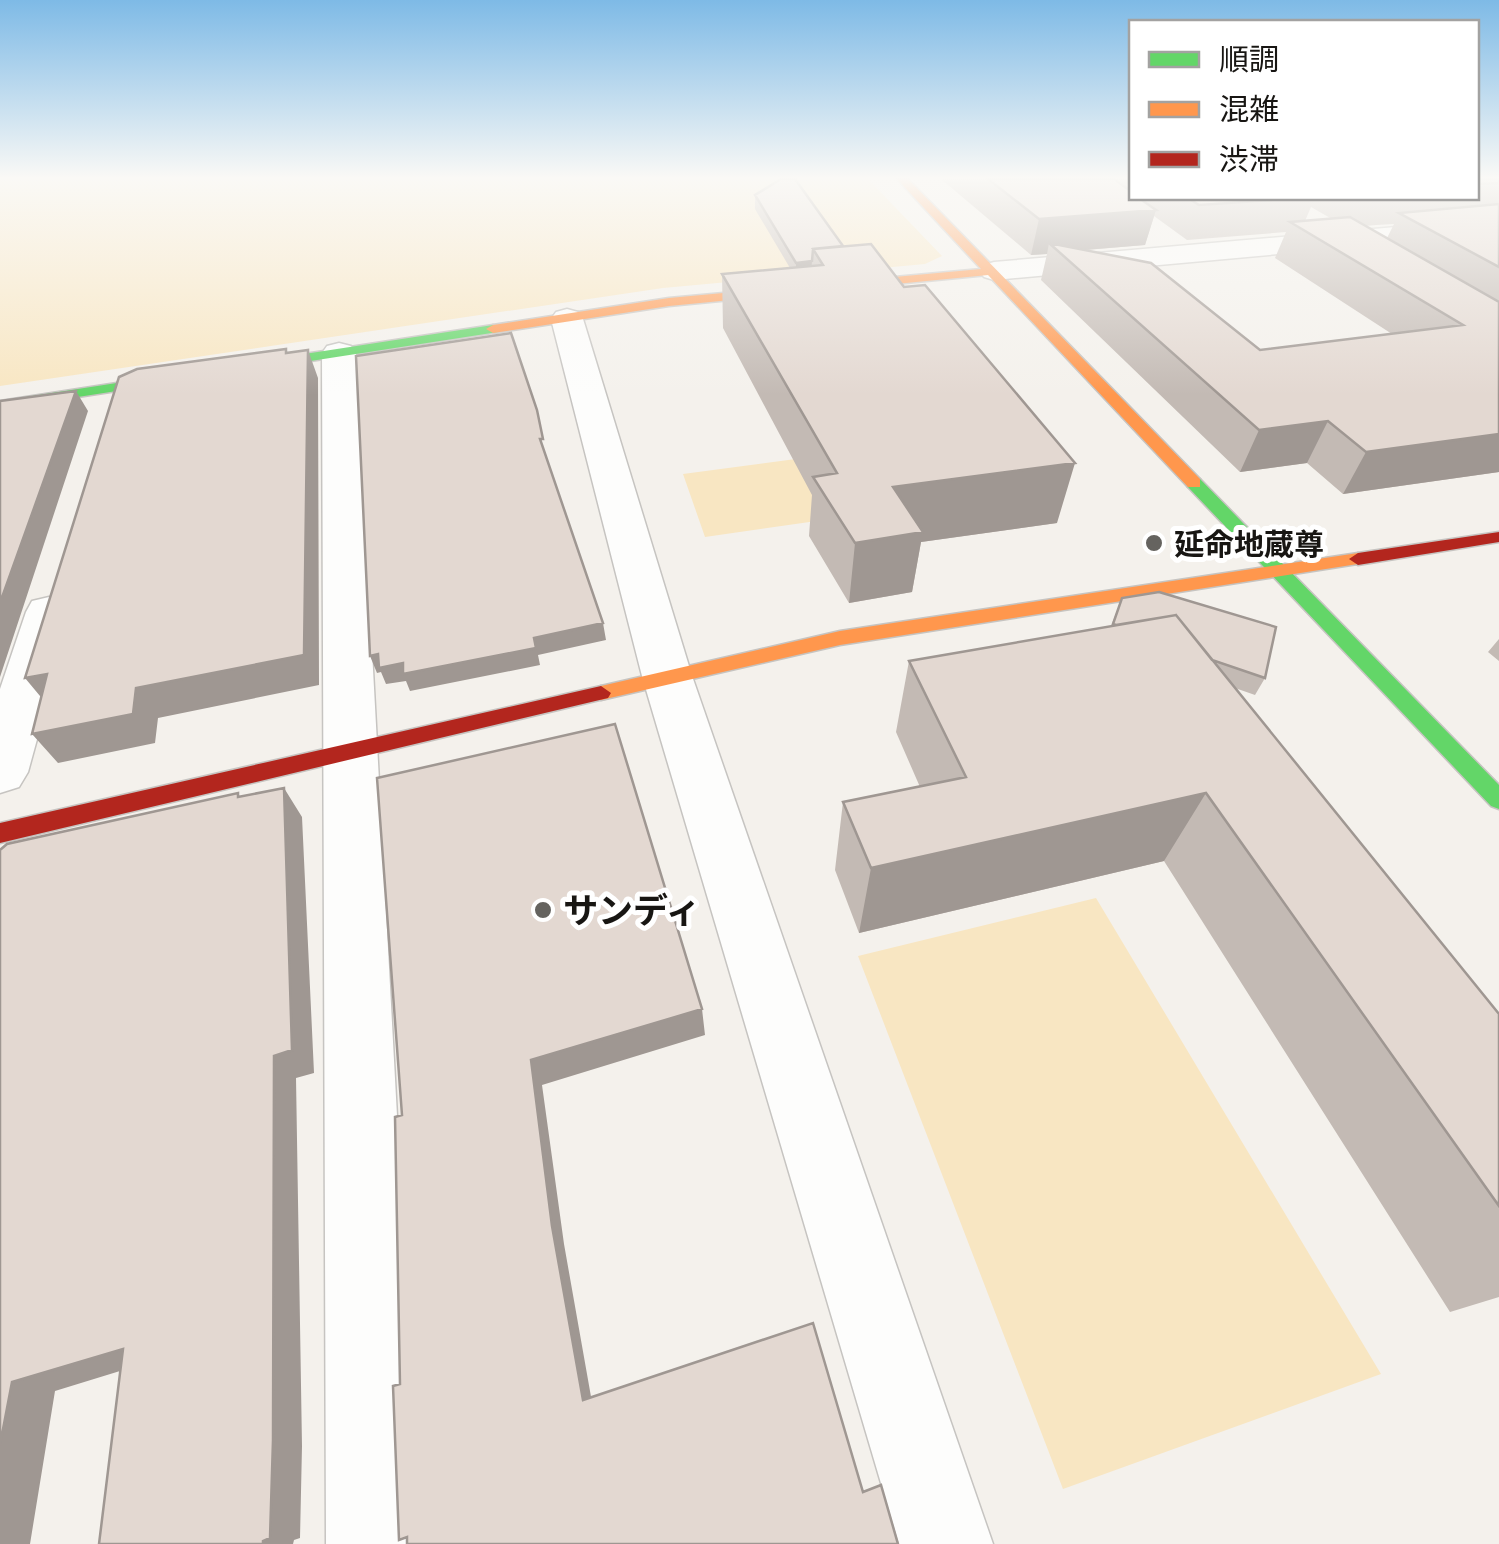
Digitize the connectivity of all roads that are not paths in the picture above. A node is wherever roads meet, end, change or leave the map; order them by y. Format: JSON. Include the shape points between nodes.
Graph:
{"nodes":[{"id":1,"x":974,"y":251,"type":"edge"},
{"id":2,"x":1178,"y":251,"type":"edge"},
{"id":3,"x":1226,"y":251,"type":"edge"},
{"id":4,"x":1361,"y":251,"type":"edge"},
{"id":5,"x":1184,"y":255,"type":"junction"},
{"id":6,"x":1390,"y":269,"type":"edge"},
{"id":7,"x":994,"y":271,"type":"junction"},
{"id":8,"x":567,"y":319,"type":"junction"},
{"id":9,"x":339,"y":354,"type":"junction"},
{"id":10,"x":0,"y":405,"type":"edge"},
{"id":11,"x":1499,"y":536,"type":"edge"},
{"id":12,"x":62,"y":569,"type":"edge"},
{"id":13,"x":1277,"y":571,"type":"junction"},
{"id":14,"x":667,"y":676,"type":"junction"},
{"id":15,"x":351,"y":751,"type":"junction"},
{"id":16,"x":0,"y":772,"type":"edge"},
{"id":17,"x":1499,"y":800,"type":"edge"},
{"id":18,"x":0,"y":833,"type":"edge"},
{"id":19,"x":373,"y":1544,"type":"edge"},
{"id":20,"x":946,"y":1544,"type":"edge"}],
"edges":[{"from":1,"to":7,"type":"street"},
{"from":2,"to":5,"type":"street"},
{"from":3,"to":5,"type":"street"},
{"from":4,"to":6,"type":"street"},
{"from":5,"to":7,"type":"street"},
{"from":7,"to":8,"type":"street","via":[[669,302]]},
{"from":7,"to":13,"type":"street"},
{"from":8,"to":9,"type":"street"},
{"from":8,"to":14,"type":"street"},
{"from":9,"to":10,"type":"street","via":[[112,405]]},
{"from":9,"to":15,"type":"street"},
{"from":11,"to":13,"type":"street"},
{"from":12,"to":16,"type":"street"},
{"from":13,"to":14,"type":"street","via":[[840,638]]},
{"from":13,"to":17,"type":"street"},
{"from":14,"to":15,"type":"street"},
{"from":14,"to":20,"type":"street"},
{"from":15,"to":18,"type":"street"},
{"from":15,"to":19,"type":"street"}]}
